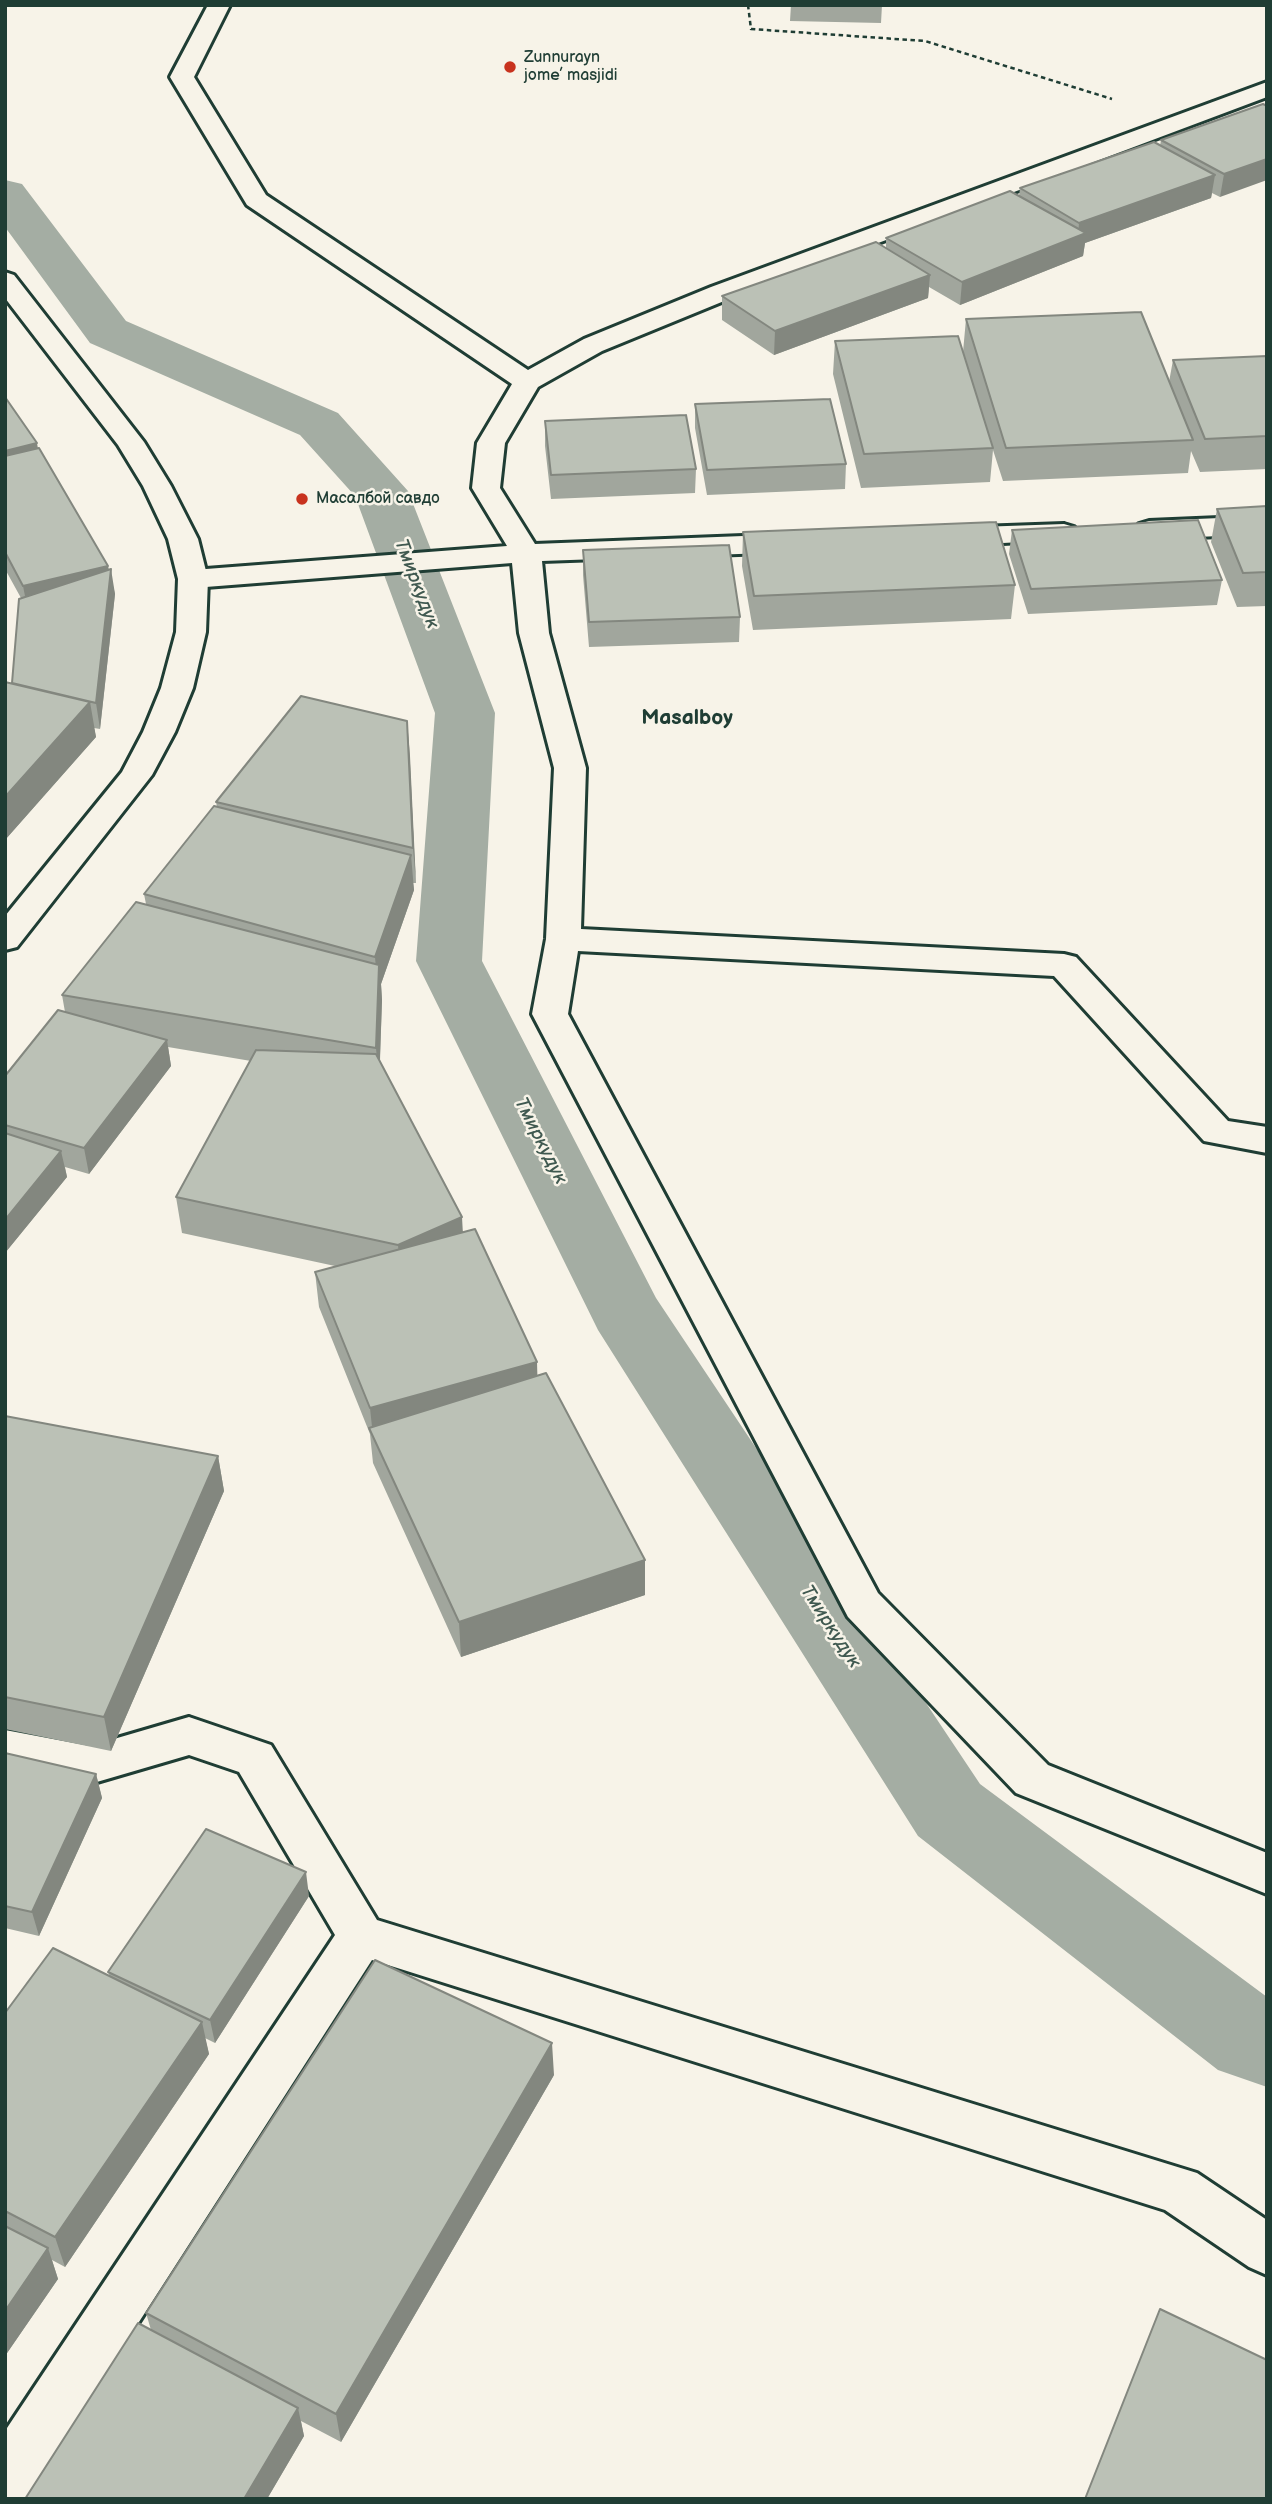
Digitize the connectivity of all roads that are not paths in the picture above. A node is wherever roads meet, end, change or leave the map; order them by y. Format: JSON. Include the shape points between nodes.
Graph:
{"nodes":[{"id":1,"x":219,"y":5,"type":"edge"},
{"id":2,"x":1267,"y":89,"type":"edge"},
{"id":3,"x":5,"y":280,"type":"edge"},
{"id":4,"x":527,"y":382,"type":"junction"},
{"id":5,"x":1267,"y":525,"type":"edge"},
{"id":6,"x":1127,"y":531,"type":"edge"},
{"id":7,"x":1085,"y":532,"type":"edge"},
{"id":8,"x":917,"y":539,"type":"edge"},
{"id":9,"x":819,"y":542,"type":"edge"},
{"id":10,"x":526,"y":554,"type":"junction"},
{"id":11,"x":193,"y":579,"type":"junction"},
{"id":12,"x":5,"y":939,"type":"edge"},
{"id":13,"x":564,"y":939,"type":"junction"},
{"id":14,"x":1267,"y":1140,"type":"edge"},
{"id":15,"x":5,"y":1749,"type":"edge"},
{"id":16,"x":1267,"y":1874,"type":"edge"},
{"id":17,"x":361,"y":1936,"type":"junction"},
{"id":18,"x":1267,"y":2250,"type":"edge"},
{"id":19,"x":5,"y":2480,"type":"edge"}],
"edges":[{"from":1,"to":4,"type":"street","via":[[182,77],[256,200]]},
{"from":2,"to":4,"type":"street","via":[[720,293],[593,345]]},
{"from":3,"to":11,"type":"street","via":[[130,442],[183,539]]},
{"from":4,"to":10,"type":"street","via":[[491,443],[486,488]]},
{"from":5,"to":6,"type":"street"},
{"from":7,"to":8,"type":"street"},
{"from":9,"to":10,"type":"street"},
{"from":10,"to":11,"type":"street"},
{"from":10,"to":13,"type":"street","via":[[534,633],[570,768]]},
{"from":11,"to":12,"type":"street","via":[[191,632],[177,688],[159,732],[136,775]]},
{"from":13,"to":14,"type":"street","via":[[1064,965],[1217,1132]]},
{"from":13,"to":16,"type":"street","via":[[550,1014],[863,1605],[1032,1779]]},
{"from":15,"to":17,"type":"street","via":[[90,1765],[189,1736],[255,1758]]},
{"from":17,"to":18,"type":"street","via":[[1179,2190]]},
{"from":17,"to":19,"type":"street"}]}
